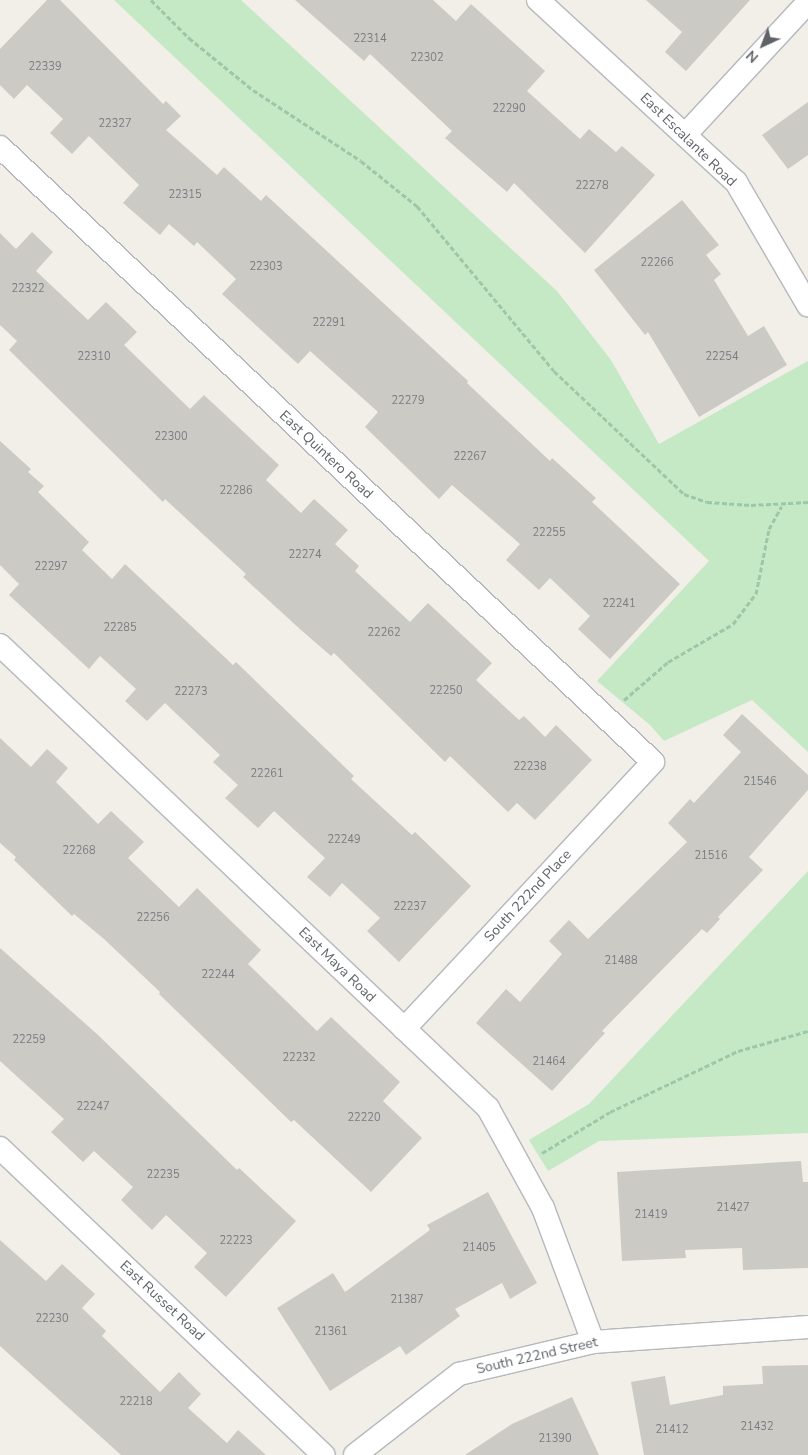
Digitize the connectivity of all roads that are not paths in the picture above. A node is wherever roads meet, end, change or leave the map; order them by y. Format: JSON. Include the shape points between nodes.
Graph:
{"nodes":[{"id":1,"x":538,"y":0,"type":"edge"},
{"id":2,"x":808,"y":2,"type":"edge"},
{"id":3,"x":685,"y":135,"type":"junction"},
{"id":4,"x":0,"y":148,"type":"edge"},
{"id":5,"x":808,"y":304,"type":"edge"},
{"id":6,"x":0,"y":645,"type":"edge"},
{"id":7,"x":653,"y":762,"type":"joint"},
{"id":8,"x":404,"y":1029,"type":"junction"},
{"id":9,"x":0,"y":1148,"type":"edge"},
{"id":10,"x":808,"y":1327,"type":"edge"},
{"id":11,"x":592,"y":1342,"type":"junction"},
{"id":12,"x":324,"y":1455,"type":"edge"},
{"id":13,"x":355,"y":1455,"type":"edge"}],
"edges":[{"from":1,"to":3,"type":"street","name":"East Escalante Road"},
{"from":2,"to":3,"type":"street"},
{"from":3,"to":5,"type":"street","name":"East Escalante Road","via":[[736,182]]},
{"from":4,"to":7,"type":"street","name":"East Quintero Road"},
{"from":6,"to":8,"type":"street","name":"East Maya Road"},
{"from":7,"to":8,"type":"street","name":"South 222nd Place"},
{"from":8,"to":11,"type":"street","name":"East Maya Road","via":[[488,1108],[543,1208]]},
{"from":9,"to":12,"type":"street","name":"East Russet Road"},
{"from":10,"to":11,"type":"street","name":"South 222nd Street"},
{"from":11,"to":13,"type":"street","name":"South 222nd Street","via":[[458,1374]]}]}
